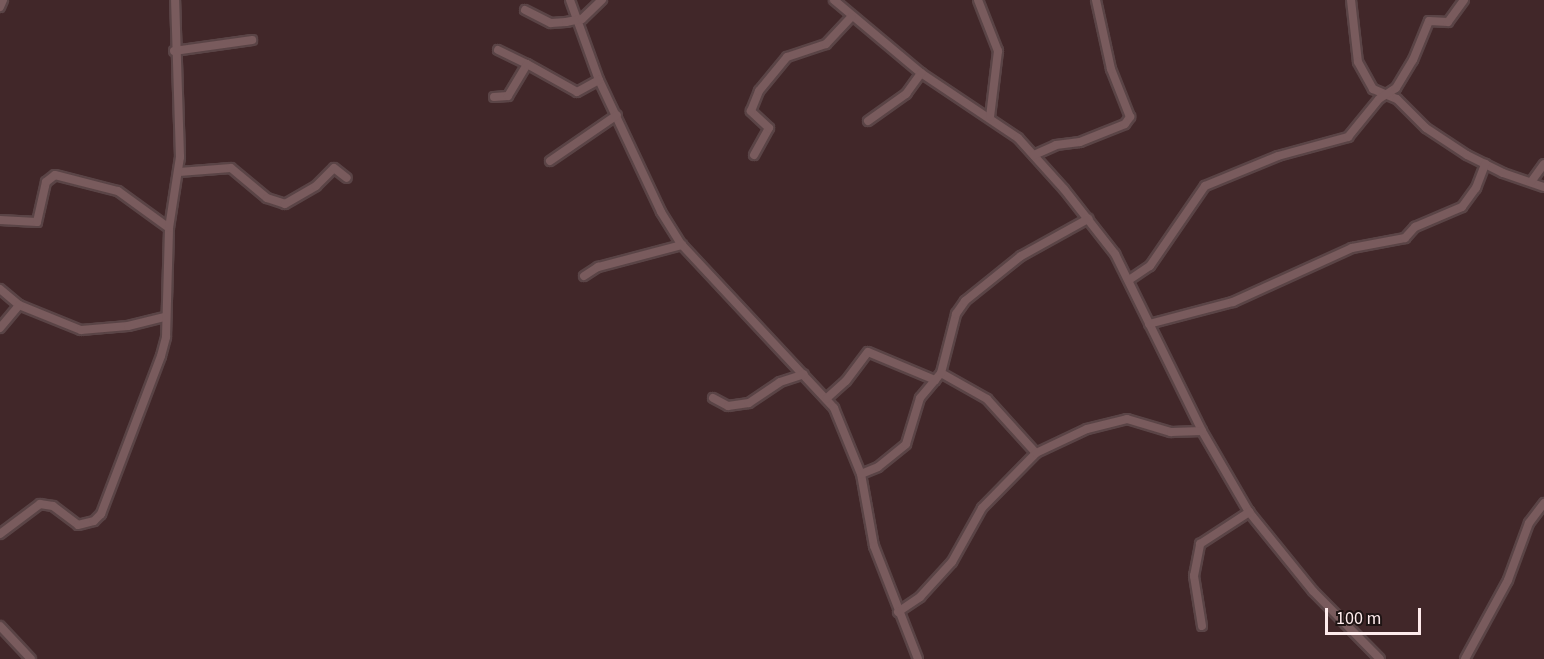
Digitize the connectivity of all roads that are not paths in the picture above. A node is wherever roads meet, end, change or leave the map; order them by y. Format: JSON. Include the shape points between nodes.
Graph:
{"nodes":[{"id":1,"x":3,"y":0,"type":"edge"},
{"id":2,"x":175,"y":0,"type":"edge"},
{"id":3,"x":570,"y":0,"type":"edge"},
{"id":4,"x":602,"y":0,"type":"edge"},
{"id":5,"x":834,"y":0,"type":"edge"},
{"id":6,"x":978,"y":0,"type":"edge"},
{"id":7,"x":1096,"y":0,"type":"edge"},
{"id":8,"x":1351,"y":0,"type":"edge"},
{"id":9,"x":1464,"y":0,"type":"edge"},
{"id":10,"x":0,"y":7,"type":"edge"},
{"id":11,"x":525,"y":10,"type":"dead end"},
{"id":12,"x":851,"y":17,"type":"junction"},
{"id":13,"x":575,"y":19,"type":"junction"},
{"id":14,"x":252,"y":40,"type":"dead end"},
{"id":15,"x":498,"y":50,"type":"dead end"},
{"id":16,"x":174,"y":51,"type":"junction"},
{"id":17,"x":527,"y":64,"type":"junction"},
{"id":18,"x":921,"y":73,"type":"junction"},
{"id":19,"x":599,"y":80,"type":"junction"},
{"id":20,"x":1384,"y":95,"type":"junction"},
{"id":21,"x":494,"y":97,"type":"dead end"},
{"id":22,"x":617,"y":115,"type":"junction"},
{"id":23,"x":990,"y":117,"type":"junction"},
{"id":24,"x":868,"y":121,"type":"dead end"},
{"id":25,"x":754,"y":155,"type":"dead end"},
{"id":26,"x":1034,"y":155,"type":"junction"},
{"id":27,"x":550,"y":161,"type":"dead end"},
{"id":28,"x":1485,"y":164,"type":"junction"},
{"id":29,"x":1544,"y":165,"type":"edge"},
{"id":30,"x":179,"y":172,"type":"junction"},
{"id":31,"x":347,"y":178,"type":"dead end"},
{"id":32,"x":1531,"y":182,"type":"junction"},
{"id":33,"x":1544,"y":187,"type":"edge"},
{"id":34,"x":1088,"y":219,"type":"junction"},
{"id":35,"x":0,"y":220,"type":"edge"},
{"id":36,"x":169,"y":228,"type":"junction"},
{"id":37,"x":682,"y":245,"type":"junction"},
{"id":38,"x":584,"y":276,"type":"dead end"},
{"id":39,"x":1128,"y":280,"type":"junction"},
{"id":40,"x":0,"y":289,"type":"edge"},
{"id":41,"x":19,"y":304,"type":"junction"},
{"id":42,"x":165,"y":317,"type":"junction"},
{"id":43,"x":1149,"y":324,"type":"junction"},
{"id":44,"x":0,"y":328,"type":"edge"},
{"id":45,"x":804,"y":374,"type":"junction"},
{"id":46,"x":938,"y":377,"type":"junction"},
{"id":47,"x":714,"y":398,"type":"dead end"},
{"id":48,"x":826,"y":398,"type":"junction"},
{"id":49,"x":1202,"y":431,"type":"junction"},
{"id":50,"x":1036,"y":453,"type":"junction"},
{"id":51,"x":861,"y":474,"type":"junction"},
{"id":52,"x":1544,"y":503,"type":"edge"},
{"id":53,"x":1249,"y":512,"type":"junction"},
{"id":54,"x":0,"y":534,"type":"edge"},
{"id":55,"x":898,"y":612,"type":"junction"},
{"id":56,"x":1202,"y":626,"type":"dead end"},
{"id":57,"x":0,"y":628,"type":"edge"},
{"id":58,"x":31,"y":659,"type":"edge"},
{"id":59,"x":918,"y":659,"type":"edge"},
{"id":60,"x":1380,"y":659,"type":"edge"},
{"id":61,"x":1465,"y":659,"type":"edge"}],
"edges":[{"from":1,"to":10,"type":"street"},
{"from":2,"to":16,"type":"street"},
{"from":3,"to":13,"type":"street"},
{"from":4,"to":13,"type":"street","via":[[582,19]]},
{"from":5,"to":12,"type":"street"},
{"from":6,"to":23,"type":"street","via":[[998,51]]},
{"from":7,"to":26,"type":"street","via":[[1111,69],[1130,117],[1125,124],[1080,142],[1056,145]]},
{"from":8,"to":20,"type":"street","via":[[1358,62],[1373,89]]},
{"from":9,"to":20,"type":"street","via":[[1448,22],[1429,21],[1396,88]]},
{"from":11,"to":13,"type":"street","via":[[551,22]]},
{"from":12,"to":18,"type":"street"},
{"from":12,"to":25,"type":"street","via":[[826,44],[787,57],[759,91],[751,111],[769,128]]},
{"from":13,"to":19,"type":"street"},
{"from":14,"to":16,"type":"street"},
{"from":15,"to":17,"type":"street"},
{"from":16,"to":30,"type":"street"},
{"from":17,"to":19,"type":"street","via":[[577,92]]},
{"from":17,"to":21,"type":"street","via":[[508,96]]},
{"from":18,"to":23,"type":"street"},
{"from":18,"to":24,"type":"street","via":[[906,94]]},
{"from":19,"to":22,"type":"street"},
{"from":20,"to":28,"type":"street","via":[[1397,99],[1426,128]]},
{"from":20,"to":39,"type":"street","via":[[1340,141],[1278,156],[1205,186],[1150,266]]},
{"from":22,"to":27,"type":"street"},
{"from":22,"to":37,"type":"street","via":[[661,212]]},
{"from":23,"to":26,"type":"street"},
{"from":26,"to":34,"type":"street"},
{"from":28,"to":32,"type":"street"},
{"from":28,"to":43,"type":"street","via":[[1476,188],[1462,207],[1415,227],[1405,238],[1352,248],[1233,302]]},
{"from":29,"to":32,"type":"street"},
{"from":30,"to":31,"type":"street","via":[[231,168],[267,198],[285,204],[316,186],[334,168]]},
{"from":30,"to":36,"type":"street"},
{"from":32,"to":33,"type":"street"},
{"from":34,"to":39,"type":"street"},
{"from":34,"to":46,"type":"street","via":[[1021,256],[964,301],[956,314]]},
{"from":35,"to":36,"type":"street","via":[[37,222],[46,182],[55,175],[118,191]]},
{"from":36,"to":42,"type":"street"},
{"from":37,"to":38,"type":"street","via":[[598,267]]},
{"from":37,"to":45,"type":"street"},
{"from":39,"to":43,"type":"street"},
{"from":40,"to":41,"type":"street"},
{"from":41,"to":42,"type":"street","via":[[81,330],[128,326]]},
{"from":41,"to":44,"type":"street"},
{"from":42,"to":54,"type":"street","via":[[161,356],[101,514],[94,521],[78,525],[53,506],[40,504]]},
{"from":43,"to":49,"type":"street"},
{"from":45,"to":47,"type":"street","via":[[780,382],[749,403],[728,406]]},
{"from":45,"to":48,"type":"street"},
{"from":46,"to":48,"type":"street","via":[[868,352],[846,381]]},
{"from":46,"to":50,"type":"street","via":[[987,399]]},
{"from":46,"to":51,"type":"street","via":[[920,398],[901,451]]},
{"from":48,"to":51,"type":"street","via":[[852,446]]},
{"from":49,"to":50,"type":"street","via":[[1172,432],[1145,421],[1127,419],[1087,429]]},
{"from":49,"to":53,"type":"street"},
{"from":50,"to":55,"type":"street","via":[[982,508],[952,561],[920,597]]},
{"from":51,"to":55,"type":"street","via":[[874,546]]},
{"from":52,"to":61,"type":"street","via":[[1529,524],[1508,580]]},
{"from":53,"to":56,"type":"street","via":[[1200,544],[1194,576]]},
{"from":53,"to":60,"type":"street","via":[[1313,591]]},
{"from":55,"to":59,"type":"street"},
{"from":57,"to":58,"type":"street"}]}
